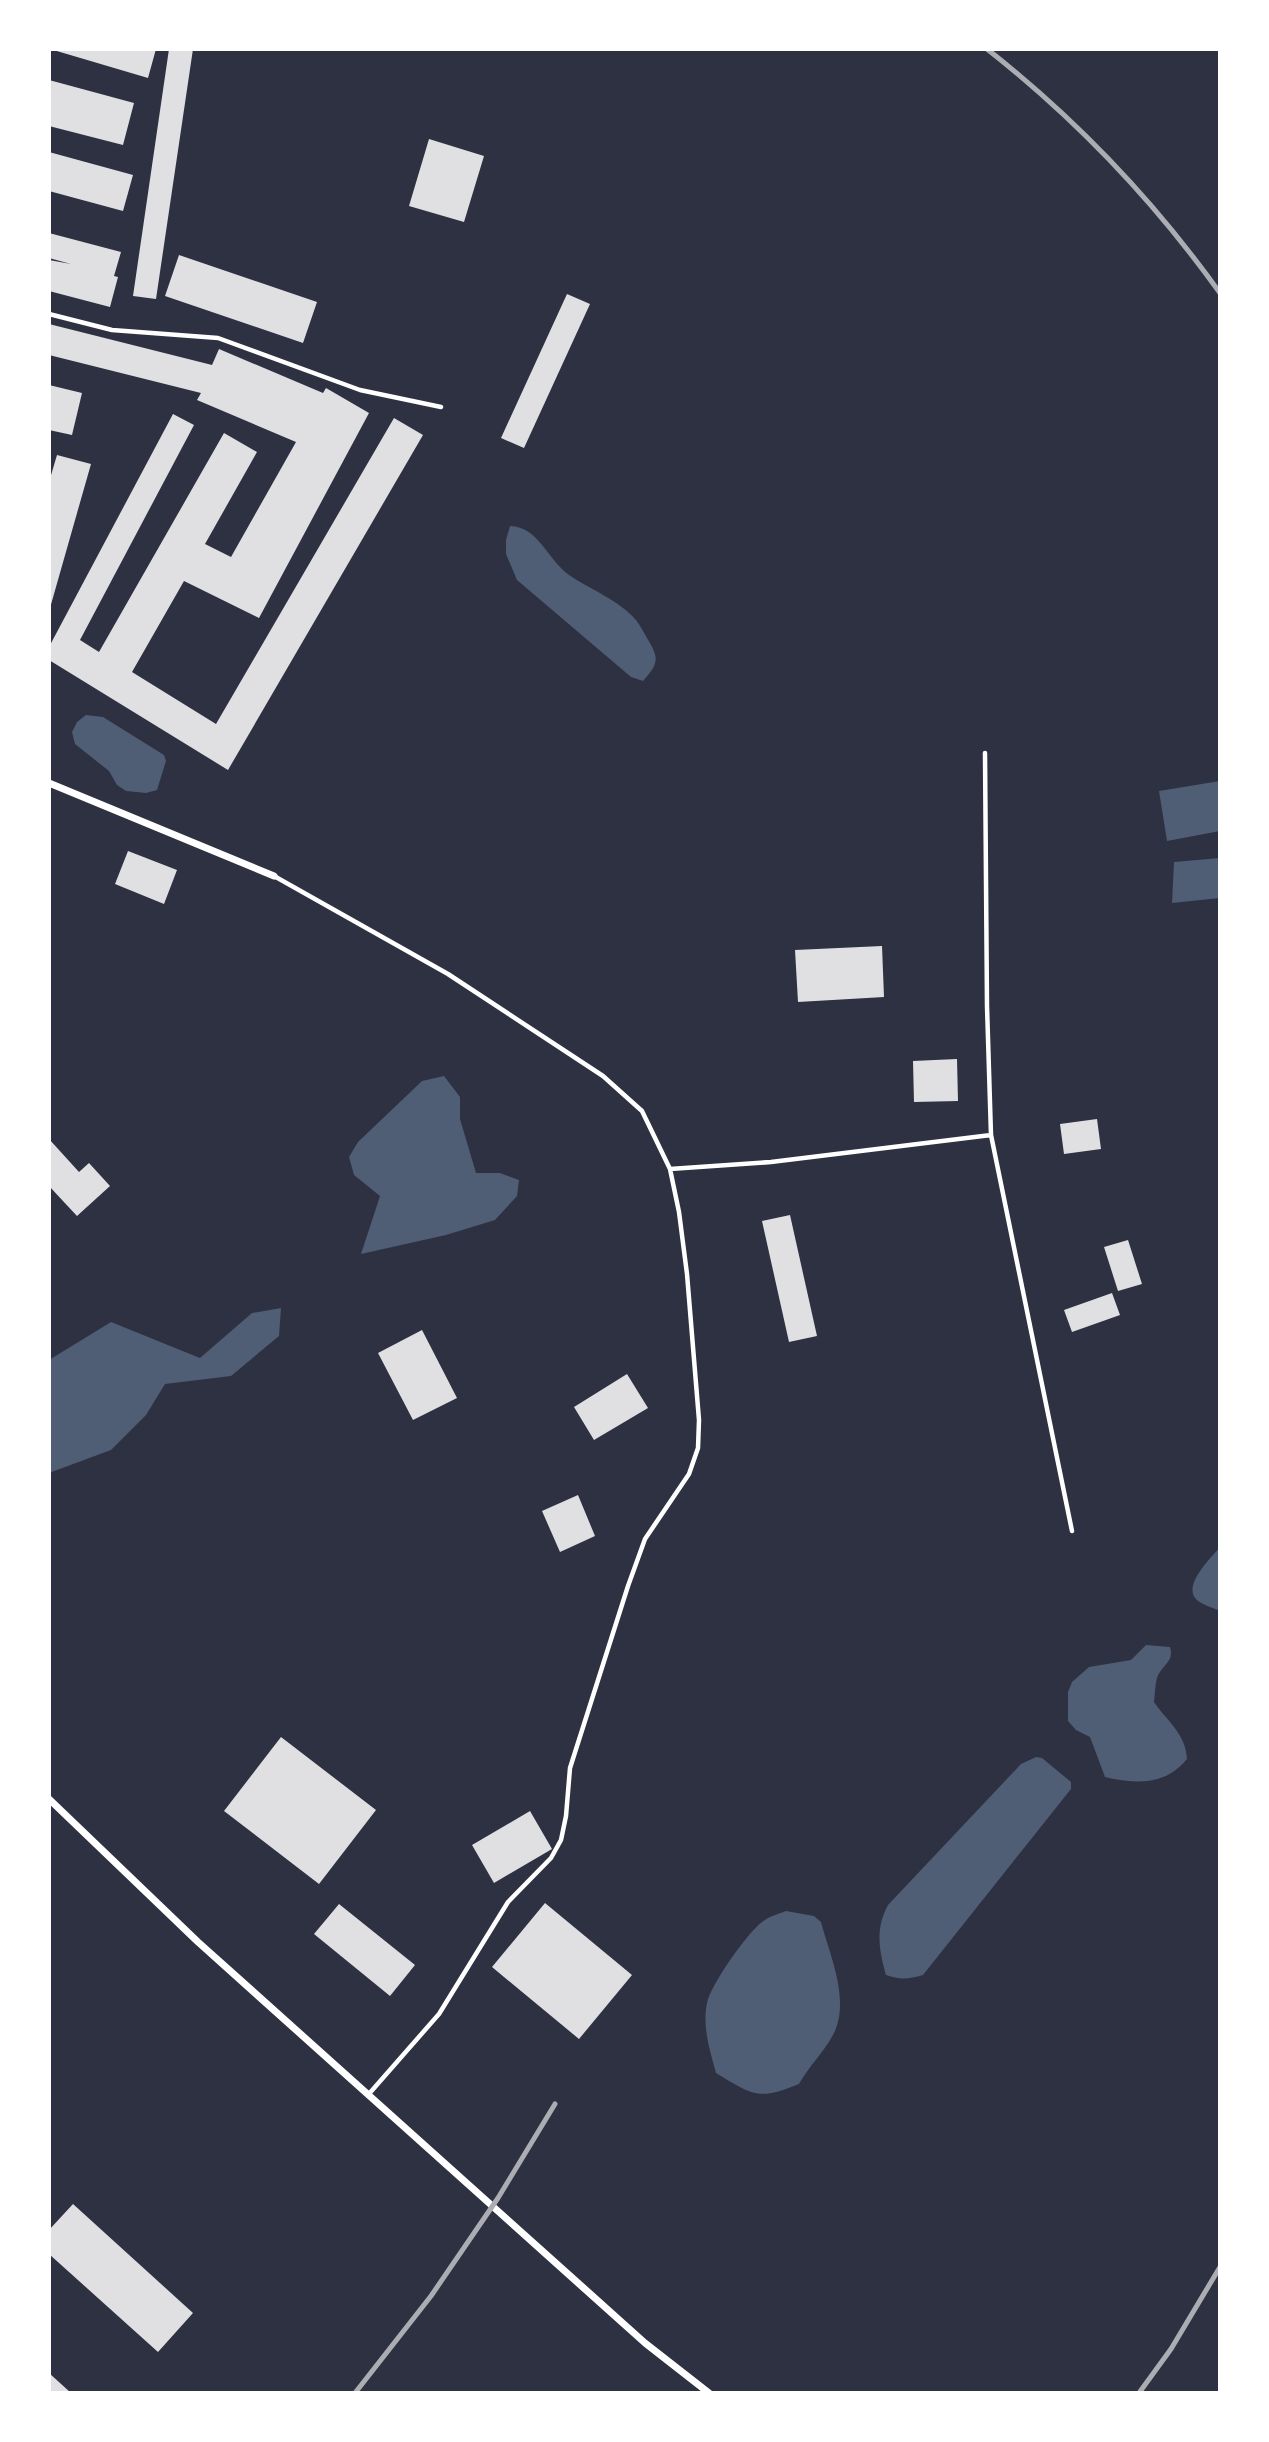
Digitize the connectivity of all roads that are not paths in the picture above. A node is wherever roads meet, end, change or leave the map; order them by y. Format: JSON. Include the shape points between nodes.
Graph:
{"nodes":[{"id":1,"x":49,"y":314,"type":"edge"},
{"id":2,"x":441,"y":407,"type":"dead end"},
{"id":3,"x":985,"y":753,"type":"dead end"},
{"id":4,"x":49,"y":783,"type":"edge"},
{"id":5,"x":274,"y":876,"type":"joint"},
{"id":6,"x":991,"y":1135,"type":"junction"},
{"id":7,"x":670,"y":1169,"type":"junction"},
{"id":8,"x":1072,"y":1531,"type":"dead end"},
{"id":9,"x":49,"y":1798,"type":"edge"},
{"id":10,"x":368,"y":2095,"type":"junction"},
{"id":11,"x":709,"y":2393,"type":"edge"}],
"edges":[{"from":1,"to":2,"type":"lane","via":[[112,330],[218,338],[360,390]]},
{"from":3,"to":6,"type":"lane"},
{"from":4,"to":5,"type":"street"},
{"from":5,"to":7,"type":"lane","via":[[448,974],[603,1076],[642,1111]]},
{"from":6,"to":7,"type":"lane","via":[[785,1161]]},
{"from":6,"to":8,"type":"lane"},
{"from":7,"to":10,"type":"lane","via":[[687,1274],[698,1448],[689,1474],[645,1539],[628,1586],[570,1768],[561,1840],[551,1858],[508,1902],[439,2014]]},
{"from":9,"to":10,"type":"street","via":[[198,1942]]},
{"from":10,"to":11,"type":"street","via":[[645,2343]]}]}
